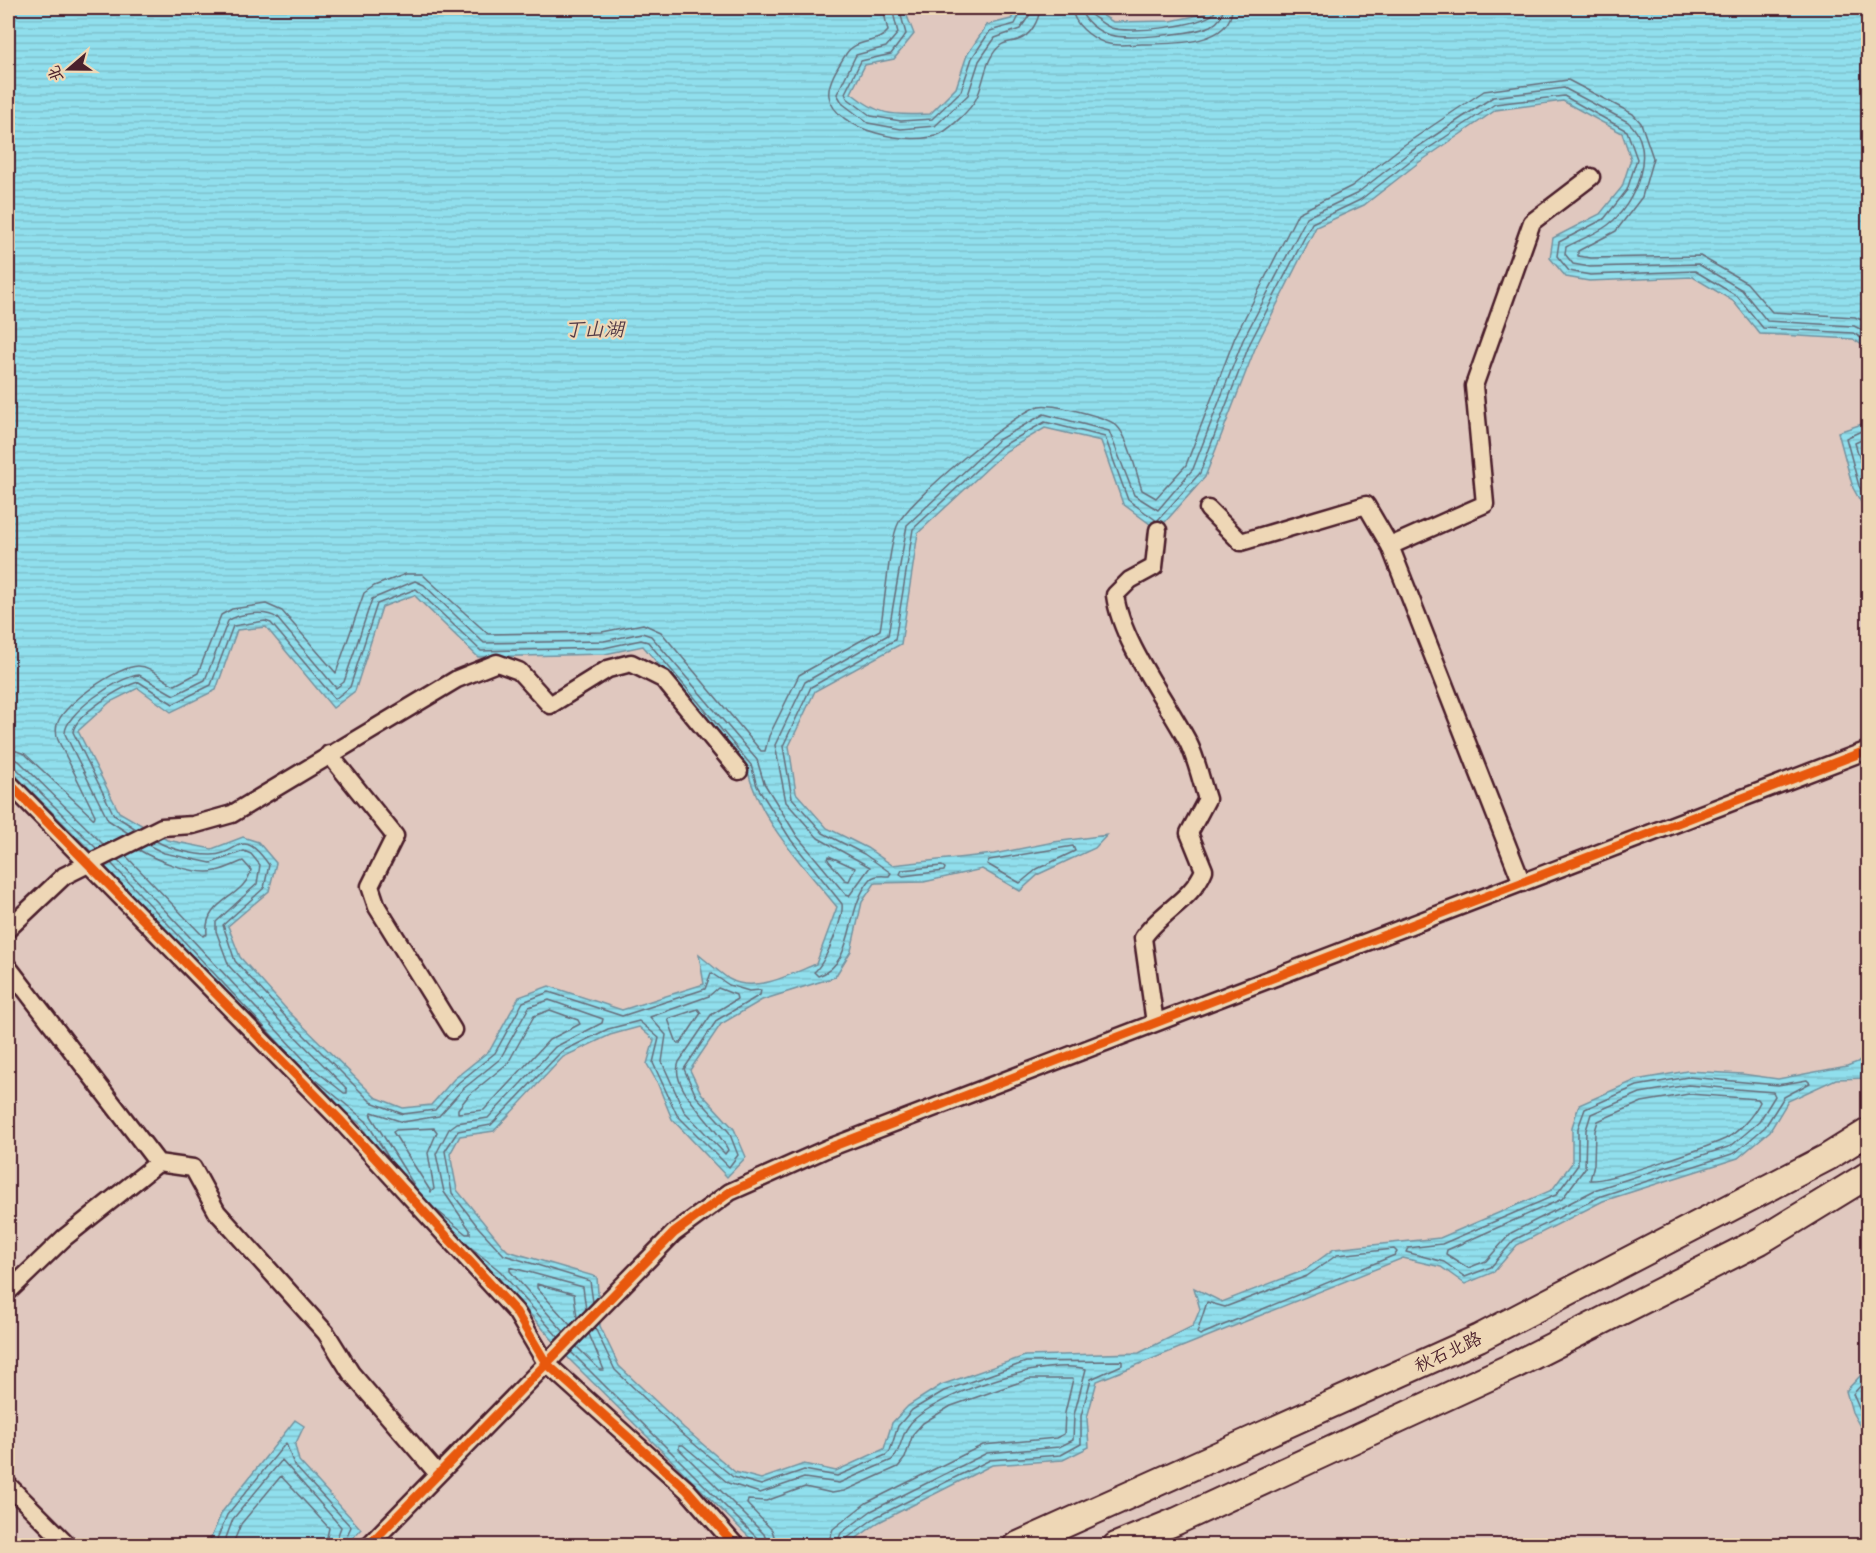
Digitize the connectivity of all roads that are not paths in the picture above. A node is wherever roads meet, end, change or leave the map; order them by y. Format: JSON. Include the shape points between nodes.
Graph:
{"nodes":[{"id":1,"x":1592,"y":177,"type":"dead end"},
{"id":2,"x":1208,"y":509,"type":"dead end"},
{"id":3,"x":1158,"y":530,"type":"dead end"},
{"id":4,"x":1390,"y":546,"type":"junction"},
{"id":5,"x":1869,"y":750,"type":"edge"},
{"id":6,"x":329,"y":754,"type":"junction"},
{"id":7,"x":739,"y":771,"type":"dead end"},
{"id":8,"x":8,"y":782,"type":"edge"},
{"id":9,"x":88,"y":864,"type":"junction"},
{"id":10,"x":1522,"y":883,"type":"junction"},
{"id":11,"x":8,"y":929,"type":"edge"},
{"id":12,"x":8,"y":967,"type":"edge"},
{"id":13,"x":1155,"y":1023,"type":"junction"},
{"id":14,"x":453,"y":1030,"type":"dead end"},
{"id":15,"x":1869,"y":1132,"type":"edge"},
{"id":16,"x":158,"y":1163,"type":"junction"},
{"id":17,"x":1869,"y":1175,"type":"edge"},
{"id":18,"x":8,"y":1292,"type":"edge"},
{"id":19,"x":546,"y":1364,"type":"junction"},
{"id":20,"x":438,"y":1474,"type":"junction"},
{"id":21,"x":8,"y":1485,"type":"edge"},
{"id":22,"x":69,"y":1545,"type":"edge"},
{"id":23,"x":368,"y":1545,"type":"edge"},
{"id":24,"x":736,"y":1545,"type":"edge"},
{"id":25,"x":1016,"y":1545,"type":"edge"},
{"id":26,"x":1116,"y":1545,"type":"edge"}],
"edges":[{"from":1,"to":4,"type":"street","via":[[1532,222],[1474,386],[1485,504]]},
{"from":2,"to":4,"type":"street","via":[[1240,542],[1366,505]]},
{"from":3,"to":13,"type":"street","via":[[1154,567],[1130,580],[1115,595],[1117,609],[1190,745],[1207,799],[1189,833],[1204,870],[1197,887],[1143,938]]},
{"from":4,"to":10,"type":"street"},
{"from":5,"to":10,"type":"street"},
{"from":6,"to":7,"type":"street","via":[[457,679],[497,663],[519,671],[550,705],[608,669],[631,663],[663,679]]},
{"from":6,"to":9,"type":"street","via":[[232,814],[193,825],[162,827]]},
{"from":6,"to":14,"type":"street","via":[[395,836],[370,886],[377,907]]},
{"from":8,"to":9,"type":"street"},
{"from":9,"to":11,"type":"street","via":[[64,876]]},
{"from":9,"to":19,"type":"street","via":[[341,1121],[516,1312]]},
{"from":10,"to":13,"type":"street"},
{"from":12,"to":16,"type":"street"},
{"from":13,"to":19,"type":"street","via":[[826,1149],[730,1192],[674,1233]]},
{"from":15,"to":25,"type":"main road","name":"秋石北路","via":[[1479,1338]]},
{"from":16,"to":18,"type":"street","via":[[64,1238]]},
{"from":16,"to":20,"type":"street","via":[[193,1168],[217,1212],[326,1333],[351,1373]]},
{"from":17,"to":26,"type":"main road","via":[[1760,1242],[1513,1366],[1177,1521]]},
{"from":19,"to":20,"type":"street"},
{"from":19,"to":24,"type":"street","via":[[687,1490]]},
{"from":20,"to":23,"type":"street"},
{"from":21,"to":22,"type":"street"}]}
